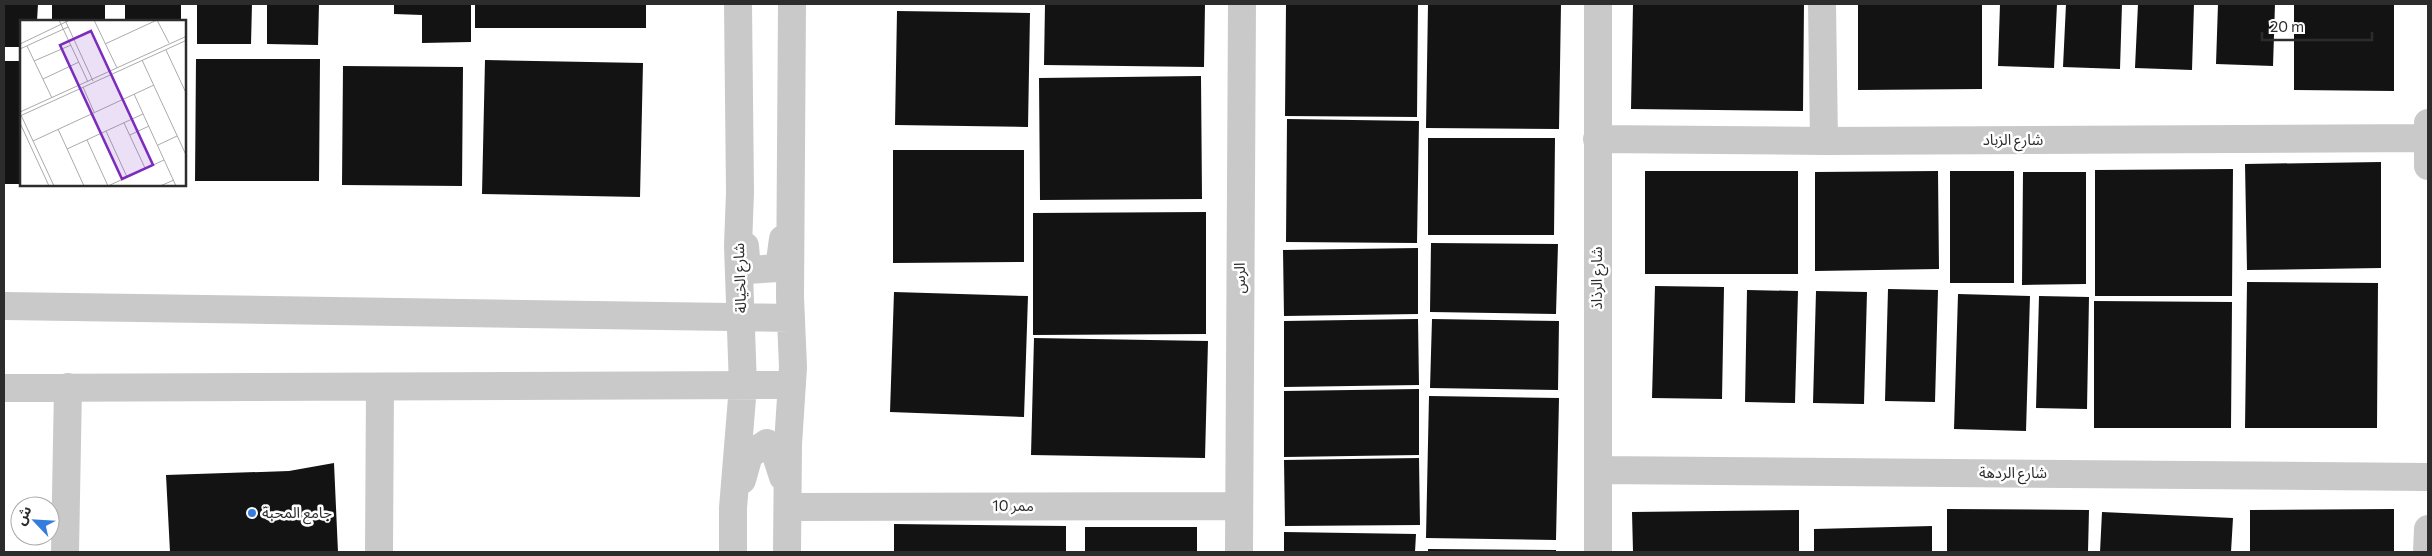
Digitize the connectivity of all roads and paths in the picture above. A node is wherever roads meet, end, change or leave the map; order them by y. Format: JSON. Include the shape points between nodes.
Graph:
{"nodes":[{"id":1,"x":738,"y":4,"type":"edge"},
{"id":2,"x":792,"y":4,"type":"edge"},
{"id":3,"x":1242,"y":4,"type":"edge"},
{"id":4,"x":1598,"y":4,"type":"edge"},
{"id":5,"x":1822,"y":4,"type":"edge"},
{"id":6,"x":2428,"y":123,"type":"edge"},
{"id":7,"x":2428,"y":138,"type":"edge"},
{"id":8,"x":1597,"y":139,"type":"junction"},
{"id":9,"x":1824,"y":141,"type":"junction"},
{"id":10,"x":2428,"y":166,"type":"edge"},
{"id":11,"x":740,"y":192,"type":"junction"},
{"id":12,"x":790,"y":194,"type":"junction"},
{"id":13,"x":4,"y":306,"type":"edge"},
{"id":14,"x":742,"y":318,"type":"junction"},
{"id":15,"x":791,"y":318,"type":"junction"},
{"id":16,"x":743,"y":386,"type":"junction"},
{"id":17,"x":792,"y":386,"type":"junction"},
{"id":18,"x":68,"y":387,"type":"junction"},
{"id":19,"x":380,"y":387,"type":"junction"},
{"id":20,"x":4,"y":388,"type":"edge"},
{"id":21,"x":1598,"y":470,"type":"junction"},
{"id":22,"x":2428,"y":477,"type":"edge"},
{"id":23,"x":788,"y":500,"type":"junction"},
{"id":24,"x":1239,"y":506,"type":"junction"},
{"id":25,"x":733,"y":508,"type":"junction"},
{"id":26,"x":2428,"y":529,"type":"edge"},
{"id":27,"x":65,"y":552,"type":"edge"},
{"id":28,"x":379,"y":552,"type":"edge"},
{"id":29,"x":733,"y":552,"type":"edge"},
{"id":30,"x":787,"y":552,"type":"edge"},
{"id":31,"x":1239,"y":552,"type":"edge"},
{"id":32,"x":1598,"y":552,"type":"edge"},
{"id":33,"x":2427,"y":552,"type":"edge"}],
"edges":[{"from":1,"to":11,"type":"street","name":"شارع الخيالة"},
{"from":2,"to":12,"type":"street"},
{"from":3,"to":24,"type":"street","name":"الرس"},
{"from":4,"to":8,"type":"street","name":"شارع الرذاذ"},
{"from":5,"to":9,"type":"street"},
{"from":6,"to":7,"type":"street"},
{"from":7,"to":9,"type":"street","name":"شارع الزباد"},
{"from":7,"to":10,"type":"street"},
{"from":8,"to":9,"type":"street","name":"شارع الزباد"},
{"from":8,"to":21,"type":"street","name":"شارع الرذاذ"},
{"from":11,"to":12,"type":"street","via":[[747,270],[779,268]]},
{"from":11,"to":14,"type":"street","name":"شارع الخيالة","via":[[738,246]]},
{"from":12,"to":15,"type":"street"},
{"from":13,"to":14,"type":"street"},
{"from":14,"to":15,"type":"street"},
{"from":14,"to":16,"type":"street","name":"شارع الخيالة"},
{"from":15,"to":17,"type":"street"},
{"from":16,"to":17,"type":"street"},
{"from":16,"to":19,"type":"street"},
{"from":16,"to":25,"type":"street","name":"شارع الخيالة"},
{"from":17,"to":23,"type":"street"},
{"from":18,"to":19,"type":"street"},
{"from":18,"to":20,"type":"street"},
{"from":18,"to":27,"type":"street"},
{"from":19,"to":28,"type":"street"},
{"from":21,"to":22,"type":"street","name":"شارع الردهة"},
{"from":21,"to":32,"type":"street","name":"شارع الرذاذ"},
{"from":23,"to":24,"type":"street","name":"ممر 10"},
{"from":23,"to":25,"type":"street","via":[[774,449],[767,443],[749,455]]},
{"from":23,"to":30,"type":"street"},
{"from":24,"to":31,"type":"street","name":"الرس"},
{"from":25,"to":29,"type":"street","name":"شارع الخيالة"},
{"from":26,"to":33,"type":"street"}]}
